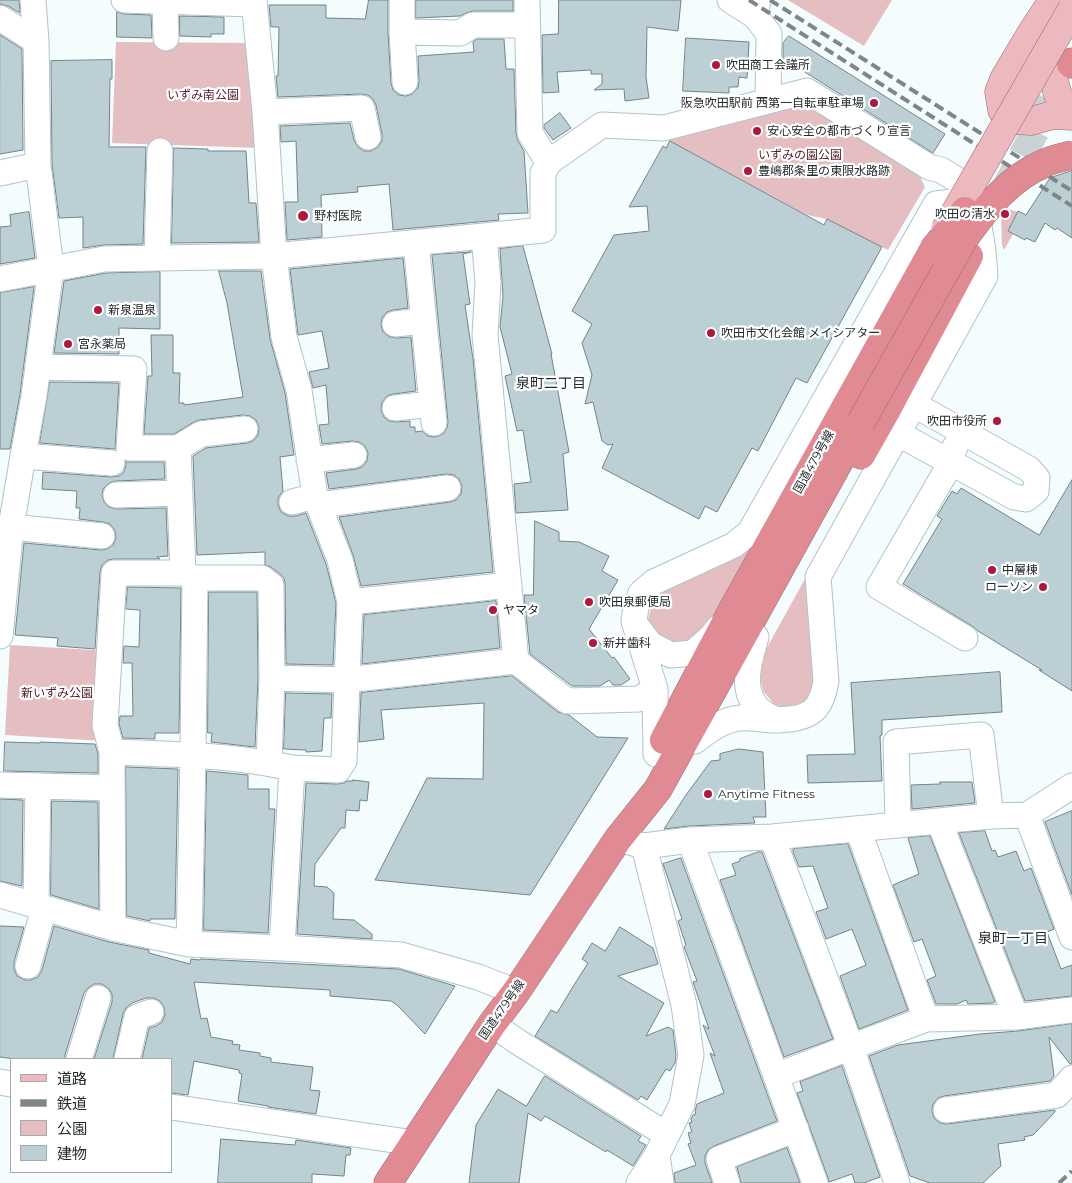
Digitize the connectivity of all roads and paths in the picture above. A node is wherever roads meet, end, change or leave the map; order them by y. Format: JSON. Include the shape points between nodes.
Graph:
{"nodes":[{"id":1,"x":34,"y":0,"type":"edge"},
{"id":2,"x":124,"y":0,"type":"edge"},
{"id":3,"x":402,"y":0,"type":"edge"},
{"id":4,"x":527,"y":0,"type":"edge"},
{"id":5,"x":730,"y":0,"type":"edge"},
{"id":6,"x":1053,"y":0,"type":"edge"},
{"id":7,"x":165,"y":2,"type":"junction"},
{"id":8,"x":254,"y":2,"type":"edge"},
{"id":9,"x":756,"y":8,"type":"edge"},
{"id":10,"x":1072,"y":9,"type":"edge"},
{"id":11,"x":0,"y":18,"type":"edge"},
{"id":12,"x":527,"y":25,"type":"junction"},
{"id":13,"x":402,"y":32,"type":"junction"},
{"id":14,"x":166,"y":38,"type":"dead end"},
{"id":15,"x":36,"y":41,"type":"junction"},
{"id":16,"x":405,"y":82,"type":"dead end"},
{"id":17,"x":768,"y":100,"type":"junction"},
{"id":18,"x":265,"y":112,"type":"junction"},
{"id":19,"x":1072,"y":116,"type":"edge"},
{"id":20,"x":368,"y":137,"type":"dead end"},
{"id":21,"x":1072,"y":140,"type":"edge"},
{"id":22,"x":160,"y":151,"type":"dead end"},
{"id":23,"x":1072,"y":155,"type":"edge"},
{"id":24,"x":549,"y":162,"type":"junction"},
{"id":25,"x":38,"y":165,"type":"junction"},
{"id":26,"x":929,"y":167,"type":"junction"},
{"id":27,"x":0,"y":173,"type":"edge"},
{"id":28,"x":936,"y":204,"type":"junction"},
{"id":29,"x":970,"y":209,"type":"junction"},
{"id":30,"x":484,"y":236,"type":"junction"},
{"id":31,"x":416,"y":243,"type":"junction"},
{"id":32,"x":933,"y":250,"type":"junction"},
{"id":33,"x":274,"y":256,"type":"junction"},
{"id":34,"x":969,"y":256,"type":"dead end"},
{"id":35,"x":157,"y":258,"type":"junction"},
{"id":36,"x":51,"y":268,"type":"junction"},
{"id":37,"x":0,"y":279,"type":"edge"},
{"id":38,"x":423,"y":321,"type":"junction"},
{"id":39,"x":395,"y":324,"type":"dead end"},
{"id":40,"x":38,"y":367,"type":"junction"},
{"id":41,"x":913,"y":404,"type":"junction"},
{"id":42,"x":395,"y":408,"type":"dead end"},
{"id":43,"x":852,"y":416,"type":"junction"},
{"id":44,"x":966,"y":425,"type":"junction"},
{"id":45,"x":244,"y":429,"type":"dead end"},
{"id":46,"x":897,"y":433,"type":"junction"},
{"id":47,"x":178,"y":448,"type":"junction"},
{"id":48,"x":354,"y":455,"type":"dead end"},
{"id":49,"x":23,"y":456,"type":"junction"},
{"id":50,"x":309,"y":460,"type":"junction"},
{"id":51,"x":949,"y":461,"type":"junction"},
{"id":52,"x":112,"y":463,"type":"dead end"},
{"id":53,"x":448,"y":488,"type":"dead end"},
{"id":54,"x":180,"y":494,"type":"junction"},
{"id":55,"x":116,"y":495,"type":"dead end"},
{"id":56,"x":309,"y":501,"type":"junction"},
{"id":57,"x":11,"y":527,"type":"junction"},
{"id":58,"x":102,"y":536,"type":"dead end"},
{"id":59,"x":189,"y":576,"type":"junction"},
{"id":60,"x":509,"y":585,"type":"junction"},
{"id":61,"x":350,"y":602,"type":"junction"},
{"id":62,"x":734,"y":607,"type":"junction"},
{"id":63,"x":634,"y":622,"type":"junction"},
{"id":64,"x":0,"y":636,"type":"edge"},
{"id":65,"x":756,"y":637,"type":"junction"},
{"id":66,"x":964,"y":638,"type":"dead end"},
{"id":67,"x":516,"y":661,"type":"junction"},
{"id":68,"x":272,"y":678,"type":"junction"},
{"id":69,"x":346,"y":680,"type":"junction"},
{"id":70,"x":655,"y":689,"type":"junction"},
{"id":71,"x":776,"y":720,"type":"junction"},
{"id":72,"x":695,"y":741,"type":"junction"},
{"id":73,"x":112,"y":752,"type":"junction"},
{"id":74,"x":656,"y":754,"type":"junction"},
{"id":75,"x":193,"y":755,"type":"junction"},
{"id":76,"x":280,"y":765,"type":"junction"},
{"id":77,"x":0,"y":786,"type":"edge"},
{"id":78,"x":38,"y":786,"type":"junction"},
{"id":79,"x":1072,"y":786,"type":"edge"},
{"id":80,"x":112,"y":788,"type":"junction"},
{"id":81,"x":658,"y":789,"type":"junction"},
{"id":82,"x":1027,"y":815,"type":"junction"},
{"id":83,"x":991,"y":816,"type":"junction"},
{"id":84,"x":939,"y":821,"type":"junction"},
{"id":85,"x":898,"y":825,"type":"junction"},
{"id":86,"x":858,"y":829,"type":"junction"},
{"id":87,"x":772,"y":837,"type":"junction"},
{"id":88,"x":618,"y":839,"type":"junction"},
{"id":89,"x":690,"y":840,"type":"junction"},
{"id":90,"x":644,"y":846,"type":"junction"},
{"id":91,"x":0,"y":895,"type":"edge"},
{"id":92,"x":40,"y":907,"type":"junction"},
{"id":93,"x":113,"y":928,"type":"junction"},
{"id":94,"x":1072,"y":937,"type":"edge"},
{"id":95,"x":189,"y":944,"type":"junction"},
{"id":96,"x":282,"y":948,"type":"junction"},
{"id":97,"x":28,"y":966,"type":"dead end"},
{"id":98,"x":516,"y":992,"type":"junction"},
{"id":99,"x":98,"y":998,"type":"dead end"},
{"id":100,"x":1072,"y":1010,"type":"edge"},
{"id":101,"x":151,"y":1012,"type":"dead end"},
{"id":102,"x":1016,"y":1017,"type":"junction"},
{"id":103,"x":926,"y":1019,"type":"junction"},
{"id":104,"x":492,"y":1024,"type":"junction"},
{"id":105,"x":851,"y":1047,"type":"junction"},
{"id":106,"x":79,"y":1058,"type":"edge"},
{"id":107,"x":127,"y":1058,"type":"edge"},
{"id":108,"x":776,"y":1076,"type":"junction"},
{"id":109,"x":1072,"y":1078,"type":"edge"},
{"id":110,"x":172,"y":1107,"type":"edge"},
{"id":111,"x":946,"y":1110,"type":"dead end"},
{"id":112,"x":796,"y":1129,"type":"junction"},
{"id":113,"x":414,"y":1142,"type":"junction"},
{"id":114,"x":662,"y":1145,"type":"junction"},
{"id":115,"x":388,"y":1183,"type":"edge"},
{"id":116,"x":639,"y":1183,"type":"edge"},
{"id":117,"x":660,"y":1183,"type":"edge"},
{"id":118,"x":727,"y":1183,"type":"edge"},
{"id":119,"x":815,"y":1183,"type":"edge"},
{"id":120,"x":897,"y":1183,"type":"edge"}],
"edges":[{"from":1,"to":15,"type":"street"},
{"from":2,"to":7,"type":"street"},
{"from":3,"to":13,"type":"street"},
{"from":4,"to":12,"type":"street"},
{"from":5,"to":9,"type":"street"},
{"from":6,"to":19,"type":"main road","via":[[1049,62],[1058,95]]},
{"from":6,"to":19,"type":"main road","via":[[999,92],[1002,110],[1015,120]]},
{"from":7,"to":8,"type":"street"},
{"from":7,"to":14,"type":"street"},
{"from":8,"to":18,"type":"street"},
{"from":9,"to":17,"type":"street","via":[[769,34]]},
{"from":10,"to":32,"type":"main road","bridge":true},
{"from":11,"to":15,"type":"street"},
{"from":12,"to":13,"type":"street","via":[[473,25],[460,33]]},
{"from":12,"to":24,"type":"street","via":[[530,133]]},
{"from":13,"to":16,"type":"street"},
{"from":15,"to":25,"type":"street"},
{"from":17,"to":24,"type":"street","via":[[664,128],[602,125]]},
{"from":17,"to":26,"type":"street","via":[[807,91]]},
{"from":18,"to":20,"type":"street","via":[[362,108]]},
{"from":18,"to":33,"type":"street"},
{"from":21,"to":32,"type":"highway","name":"国道479号線","bridge":true,"via":[[1043,147],[1016,162],[971,203]]},
{"from":22,"to":35,"type":"street"},
{"from":23,"to":43,"type":"highway","name":"国道479号線","bridge":true,"via":[[1028,171],[983,213]]},
{"from":24,"to":30,"type":"street","via":[[543,173],[543,230]]},
{"from":25,"to":27,"type":"street"},
{"from":25,"to":36,"type":"street"},
{"from":26,"to":28,"type":"street","via":[[938,190]]},
{"from":26,"to":29,"type":"street","via":[[959,181]]},
{"from":28,"to":29,"type":"street","via":[[952,202]]},
{"from":28,"to":63,"type":"street","via":[[750,532],[734,545],[654,582],[641,593]]},
{"from":29,"to":41,"type":"street","via":[[979,226],[985,276]]},
{"from":30,"to":31,"type":"street"},
{"from":30,"to":60,"type":"street","via":[[488,282],[485,335]]},
{"from":31,"to":33,"type":"street"},
{"from":31,"to":38,"type":"street"},
{"from":32,"to":43,"type":"highway","name":"国道479号線"},
{"from":33,"to":35,"type":"street"},
{"from":33,"to":50,"type":"street","via":[[284,338],[299,390]]},
{"from":34,"to":65,"type":"highway","via":[[886,411]]},
{"from":35,"to":36,"type":"street","via":[[104,258]]},
{"from":36,"to":37,"type":"street"},
{"from":36,"to":40,"type":"street"},
{"from":38,"to":39,"type":"street"},
{"from":38,"to":42,"type":"street","via":[[433,414]]},
{"from":40,"to":47,"type":"street","via":[[134,369],[128,448]]},
{"from":40,"to":49,"type":"street"},
{"from":41,"to":44,"type":"street"},
{"from":41,"to":46,"type":"street"},
{"from":43,"to":62,"type":"highway","name":"国道479号線"},
{"from":43,"to":81,"type":"highway","name":"国道479号線"},
{"from":44,"to":51,"type":"street"},
{"from":44,"to":51,"type":"street","via":[[1029,469],[1037,478],[1036,491],[1026,499],[1014,497]]},
{"from":45,"to":47,"type":"street","via":[[201,434]]},
{"from":46,"to":51,"type":"street"},
{"from":46,"to":71,"type":"street","via":[[818,577],[826,681],[820,704],[801,718]]},
{"from":47,"to":54,"type":"street"},
{"from":48,"to":50,"type":"street"},
{"from":49,"to":52,"type":"street"},
{"from":49,"to":57,"type":"street"},
{"from":50,"to":56,"type":"street"},
{"from":51,"to":66,"type":"street","via":[[879,588]]},
{"from":53,"to":56,"type":"street"},
{"from":54,"to":55,"type":"street"},
{"from":54,"to":59,"type":"street"},
{"from":56,"to":61,"type":"street","via":[[340,560]]},
{"from":57,"to":58,"type":"street"},
{"from":57,"to":64,"type":"street"},
{"from":59,"to":68,"type":"street","via":[[262,578],[271,585]]},
{"from":59,"to":73,"type":"street","via":[[114,573],[105,725]]},
{"from":59,"to":75,"type":"street"},
{"from":60,"to":61,"type":"street"},
{"from":60,"to":67,"type":"street"},
{"from":61,"to":69,"type":"street"},
{"from":62,"to":63,"type":"street","via":[[712,636],[693,653],[671,656],[650,644]]},
{"from":62,"to":74,"type":"highway","name":"国道479号線"},
{"from":63,"to":70,"type":"street"},
{"from":65,"to":71,"type":"street","via":[[747,674],[750,697],[761,712]]},
{"from":65,"to":72,"type":"highway"},
{"from":67,"to":69,"type":"street"},
{"from":67,"to":70,"type":"street","via":[[567,701],[639,699]]},
{"from":68,"to":69,"type":"street"},
{"from":68,"to":76,"type":"street"},
{"from":69,"to":76,"type":"street","via":[[344,761],[338,770]]},
{"from":70,"to":74,"type":"street"},
{"from":71,"to":72,"type":"street","via":[[739,718],[723,722]]},
{"from":72,"to":81,"type":"highway"},
{"from":73,"to":75,"type":"street"},
{"from":73,"to":80,"type":"street"},
{"from":74,"to":88,"type":"highway","name":"国道479号線","via":[[633,796]]},
{"from":75,"to":76,"type":"street"},
{"from":75,"to":95,"type":"street"},
{"from":76,"to":96,"type":"street"},
{"from":77,"to":78,"type":"street"},
{"from":78,"to":80,"type":"street"},
{"from":78,"to":92,"type":"street"},
{"from":79,"to":82,"type":"street"},
{"from":80,"to":93,"type":"street"},
{"from":81,"to":88,"type":"highway","name":"国道479号線"},
{"from":82,"to":83,"type":"street"},
{"from":82,"to":94,"type":"street"},
{"from":83,"to":84,"type":"street"},
{"from":83,"to":85,"type":"street","via":[[981,735],[896,742]]},
{"from":84,"to":85,"type":"street"},
{"from":84,"to":102,"type":"street"},
{"from":85,"to":86,"type":"street"},
{"from":86,"to":87,"type":"street"},
{"from":86,"to":103,"type":"street"},
{"from":87,"to":89,"type":"street"},
{"from":87,"to":105,"type":"street"},
{"from":88,"to":90,"type":"street"},
{"from":88,"to":98,"type":"highway","name":"国道479号線"},
{"from":89,"to":90,"type":"street"},
{"from":89,"to":108,"type":"street"},
{"from":90,"to":114,"type":"street","via":[[684,1005],[691,1055],[682,1104]]},
{"from":91,"to":92,"type":"street"},
{"from":92,"to":93,"type":"street"},
{"from":92,"to":97,"type":"street"},
{"from":93,"to":95,"type":"street"},
{"from":95,"to":96,"type":"street"},
{"from":96,"to":98,"type":"street","via":[[401,955],[478,977]]},
{"from":98,"to":104,"type":"highway","name":"国道479号線"},
{"from":99,"to":106,"type":"street"},
{"from":100,"to":102,"type":"street"},
{"from":101,"to":107,"type":"street","via":[[137,1017]]},
{"from":102,"to":103,"type":"street"},
{"from":103,"to":105,"type":"street"},
{"from":104,"to":113,"type":"highway","name":"国道479号線"},
{"from":104,"to":114,"type":"street"},
{"from":105,"to":108,"type":"street"},
{"from":105,"to":120,"type":"street"},
{"from":108,"to":112,"type":"street"},
{"from":109,"to":111,"type":"street","via":[[1057,1095]]},
{"from":110,"to":113,"type":"street"},
{"from":112,"to":118,"type":"street","via":[[719,1159]]},
{"from":112,"to":119,"type":"street"},
{"from":113,"to":115,"type":"highway","name":"国道479号線"},
{"from":114,"to":116,"type":"street"},
{"from":114,"to":117,"type":"street"}]}
